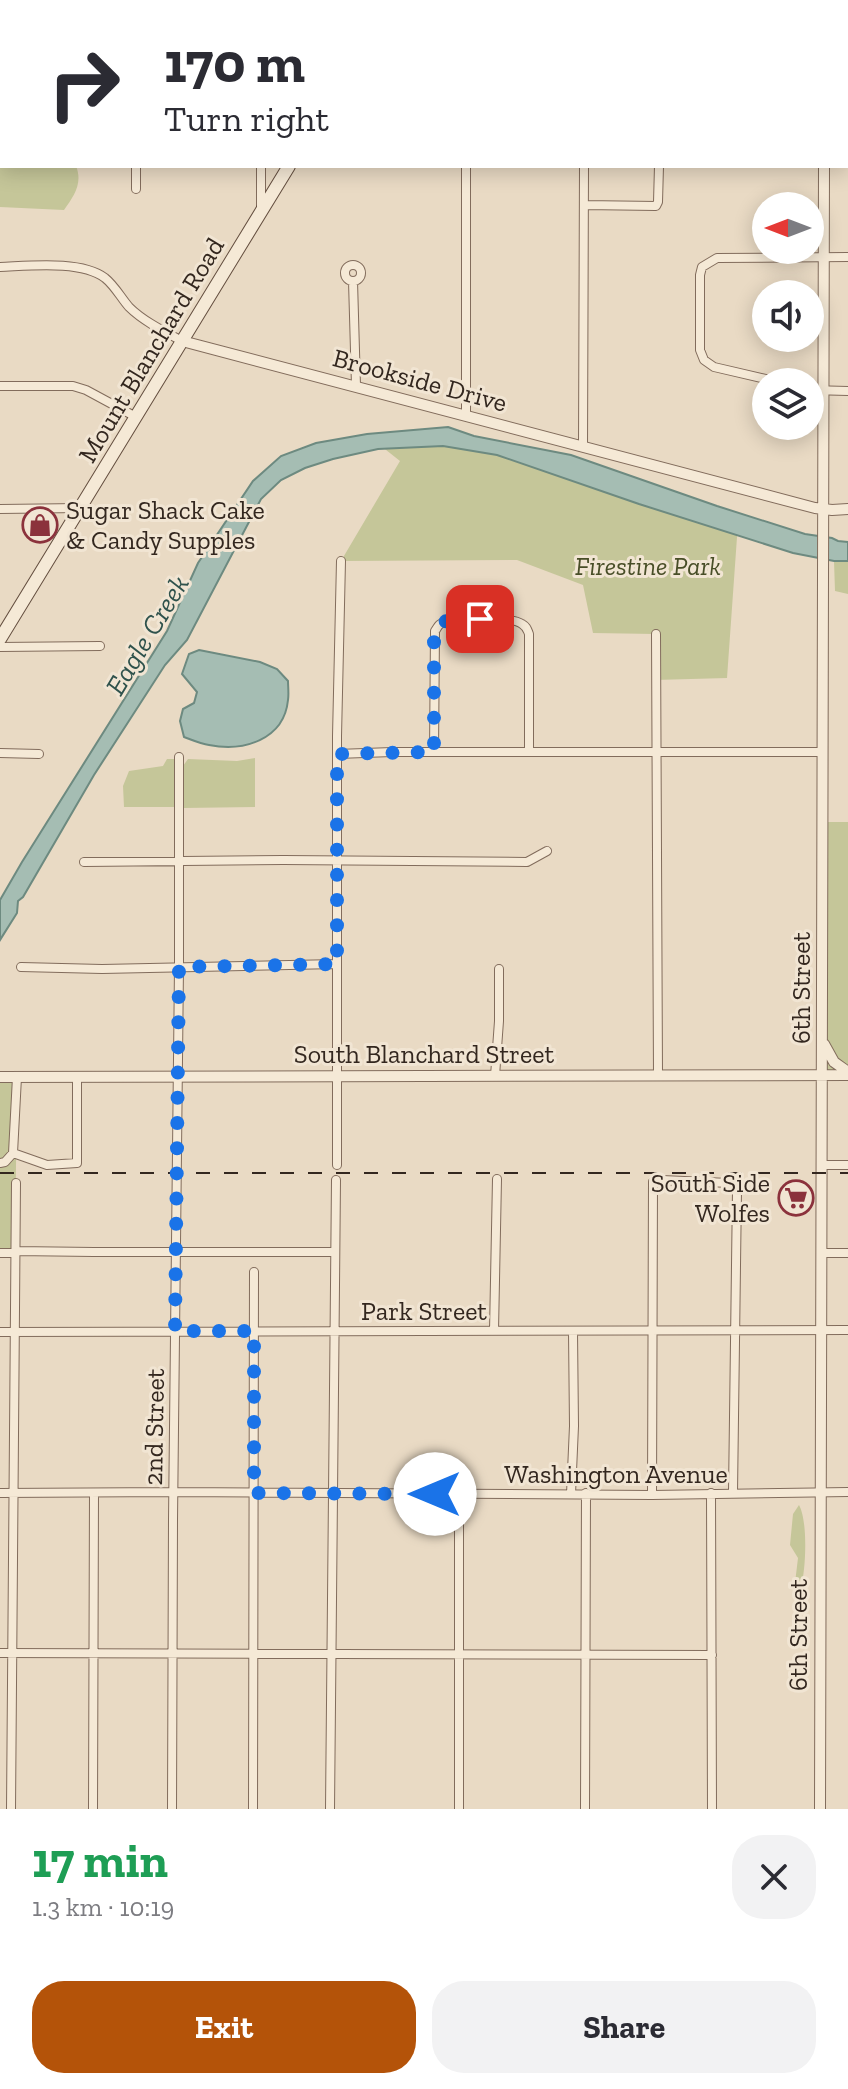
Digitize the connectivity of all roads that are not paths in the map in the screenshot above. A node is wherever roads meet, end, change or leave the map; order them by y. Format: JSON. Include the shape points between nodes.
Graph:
{"nodes":[{"id":1,"x":136,"y":168,"type":"edge"},
{"id":2,"x":261,"y":168,"type":"edge"},
{"id":3,"x":288,"y":168,"type":"edge"},
{"id":4,"x":466,"y":168,"type":"edge"},
{"id":5,"x":584,"y":168,"type":"edge"},
{"id":6,"x":659,"y":168,"type":"edge"},
{"id":7,"x":824,"y":168,"type":"edge"},
{"id":8,"x":136,"y":189,"type":"dead end"},
{"id":9,"x":824,"y":192,"type":"edge"},
{"id":10,"x":584,"y":205,"type":"junction"},
{"id":11,"x":261,"y":212,"type":"junction"},
{"id":12,"x":848,"y":257,"type":"edge"},
{"id":13,"x":752,"y":258,"type":"edge"},
{"id":14,"x":824,"y":258,"type":"edge"},
{"id":15,"x":824,"y":264,"type":"edge"},
{"id":16,"x":0,"y":267,"type":"edge"},
{"id":17,"x":353,"y":281,"type":"dead end"},
{"id":18,"x":182,"y":341,"type":"junction"},
{"id":19,"x":824,"y":368,"type":"edge"},
{"id":20,"x":752,"y":376,"type":"edge"},
{"id":21,"x":0,"y":386,"type":"edge"},
{"id":22,"x":356,"y":386,"type":"junction"},
{"id":23,"x":824,"y":391,"type":"edge"},
{"id":24,"x":848,"y":391,"type":"edge"},
{"id":25,"x":466,"y":415,"type":"junction"},
{"id":26,"x":136,"y":417,"type":"junction"},
{"id":27,"x":824,"y":440,"type":"edge"},
{"id":28,"x":583,"y":447,"type":"junction"},
{"id":29,"x":80,"y":508,"type":"junction"},
{"id":30,"x":0,"y":509,"type":"edge"},
{"id":31,"x":823,"y":509,"type":"junction"},
{"id":32,"x":848,"y":509,"type":"edge"},
{"id":33,"x":341,"y":561,"type":"dead end"},
{"id":34,"x":656,"y":634,"type":"dead end"},
{"id":35,"x":0,"y":640,"type":"edge"},
{"id":36,"x":100,"y":646,"type":"dead end"},
{"id":37,"x":434,"y":752,"type":"junction"},
{"id":38,"x":529,"y":752,"type":"junction"},
{"id":39,"x":657,"y":752,"type":"junction"},
{"id":40,"x":822,"y":752,"type":"junction"},
{"id":41,"x":0,"y":753,"type":"edge"},
{"id":42,"x":39,"y":754,"type":"dead end"},
{"id":43,"x":337,"y":754,"type":"junction"},
{"id":44,"x":179,"y":757,"type":"dead end"},
{"id":45,"x":547,"y":851,"type":"dead end"},
{"id":46,"x":338,"y":861,"type":"junction"},
{"id":47,"x":84,"y":862,"type":"dead end"},
{"id":48,"x":179,"y":862,"type":"junction"},
{"id":49,"x":337,"y":964,"type":"junction"},
{"id":50,"x":21,"y":967,"type":"dead end"},
{"id":51,"x":179,"y":967,"type":"junction"},
{"id":52,"x":499,"y":969,"type":"dead end"},
{"id":53,"x":823,"y":1042,"type":"junction"},
{"id":54,"x":848,"y":1074,"type":"edge"},
{"id":55,"x":658,"y":1075,"type":"junction"},
{"id":56,"x":823,"y":1075,"type":"junction"},
{"id":57,"x":77,"y":1076,"type":"junction"},
{"id":58,"x":178,"y":1076,"type":"junction"},
{"id":59,"x":336,"y":1076,"type":"junction"},
{"id":60,"x":495,"y":1076,"type":"junction"},
{"id":61,"x":0,"y":1077,"type":"edge"},
{"id":62,"x":17,"y":1077,"type":"junction"},
{"id":63,"x":13,"y":1153,"type":"junction"},
{"id":64,"x":0,"y":1163,"type":"edge"},
{"id":65,"x":337,"y":1165,"type":"dead end"},
{"id":66,"x":823,"y":1165,"type":"junction"},
{"id":67,"x":848,"y":1165,"type":"edge"},
{"id":68,"x":497,"y":1179,"type":"dead end"},
{"id":69,"x":336,"y":1180,"type":"dead end"},
{"id":70,"x":16,"y":1183,"type":"dead end"},
{"id":71,"x":15,"y":1252,"type":"junction"},
{"id":72,"x":176,"y":1252,"type":"junction"},
{"id":73,"x":335,"y":1252,"type":"junction"},
{"id":74,"x":0,"y":1253,"type":"edge"},
{"id":75,"x":823,"y":1253,"type":"junction"},
{"id":76,"x":848,"y":1253,"type":"edge"},
{"id":77,"x":254,"y":1272,"type":"dead end"},
{"id":78,"x":14,"y":1330,"type":"junction"},
{"id":79,"x":734,"y":1330,"type":"junction"},
{"id":80,"x":822,"y":1330,"type":"junction"},
{"id":81,"x":848,"y":1330,"type":"edge"},
{"id":82,"x":175,"y":1331,"type":"junction"},
{"id":83,"x":254,"y":1331,"type":"junction"},
{"id":84,"x":334,"y":1331,"type":"junction"},
{"id":85,"x":494,"y":1331,"type":"junction"},
{"id":86,"x":654,"y":1331,"type":"junction"},
{"id":87,"x":0,"y":1332,"type":"edge"},
{"id":88,"x":573,"y":1332,"type":"junction"},
{"id":89,"x":173,"y":1492,"type":"junction"},
{"id":90,"x":821,"y":1492,"type":"junction"},
{"id":91,"x":848,"y":1492,"type":"edge"},
{"id":92,"x":0,"y":1493,"type":"edge"},
{"id":93,"x":13,"y":1493,"type":"junction"},
{"id":94,"x":94,"y":1493,"type":"junction"},
{"id":95,"x":254,"y":1493,"type":"junction"},
{"id":96,"x":333,"y":1493,"type":"junction"},
{"id":97,"x":586,"y":1493,"type":"junction"},
{"id":98,"x":711,"y":1493,"type":"junction"},
{"id":99,"x":733,"y":1493,"type":"junction"},
{"id":100,"x":459,"y":1494,"type":"junction"},
{"id":101,"x":571,"y":1494,"type":"junction"},
{"id":102,"x":652,"y":1495,"type":"junction"},
{"id":103,"x":0,"y":1653,"type":"edge"},
{"id":104,"x":254,"y":1653,"type":"junction"},
{"id":105,"x":12,"y":1654,"type":"junction"},
{"id":106,"x":93,"y":1654,"type":"junction"},
{"id":107,"x":332,"y":1654,"type":"junction"},
{"id":108,"x":173,"y":1655,"type":"junction"},
{"id":109,"x":459,"y":1655,"type":"junction"},
{"id":110,"x":585,"y":1655,"type":"junction"},
{"id":111,"x":712,"y":1655,"type":"junction"},
{"id":112,"x":11,"y":1809,"type":"edge"},
{"id":113,"x":93,"y":1809,"type":"edge"},
{"id":114,"x":172,"y":1809,"type":"edge"},
{"id":115,"x":253,"y":1809,"type":"edge"},
{"id":116,"x":330,"y":1809,"type":"edge"},
{"id":117,"x":459,"y":1809,"type":"edge"},
{"id":118,"x":585,"y":1809,"type":"edge"},
{"id":119,"x":712,"y":1809,"type":"edge"},
{"id":120,"x":820,"y":1809,"type":"edge"}],
"edges":[{"from":1,"to":8,"type":"street"},
{"from":2,"to":11,"type":"street"},
{"from":3,"to":11,"type":"main road","name":"Mount Blanchard Road"},
{"from":4,"to":25,"type":"street"},
{"from":5,"to":10,"type":"street"},
{"from":6,"to":10,"type":"street","via":[[656,206]]},
{"from":7,"to":9,"type":"street","name":"6th Street"},
{"from":10,"to":28,"type":"street"},
{"from":11,"to":18,"type":"main road","name":"Mount Blanchard Road"},
{"from":12,"to":14,"type":"street"},
{"from":13,"to":20,"type":"street","via":[[717,258],[706,263],[700,275],[704,360]]},
{"from":15,"to":19,"type":"street","name":"6th Street"},
{"from":16,"to":18,"type":"street","name":"Brookside Drive","via":[[91,271],[105,278],[139,315]]},
{"from":17,"to":22,"type":"street"},
{"from":18,"to":22,"type":"street","name":"Brookside Drive"},
{"from":18,"to":26,"type":"main road","name":"Mount Blanchard Road"},
{"from":21,"to":26,"type":"street","via":[[73,386]]},
{"from":22,"to":25,"type":"street","name":"Brookside Drive"},
{"from":23,"to":24,"type":"street"},
{"from":25,"to":28,"type":"street","name":"Brookside Drive"},
{"from":26,"to":29,"type":"main road","name":"Mount Blanchard Road"},
{"from":27,"to":31,"type":"street","name":"6th Street"},
{"from":28,"to":31,"type":"street","name":"Brookside Drive"},
{"from":29,"to":30,"type":"street"},
{"from":29,"to":35,"type":"main road","name":"Mount Blanchard Road"},
{"from":31,"to":32,"type":"street","name":"Brookside Drive"},
{"from":31,"to":40,"type":"street","name":"6th Street"},
{"from":33,"to":43,"type":"street"},
{"from":34,"to":39,"type":"street"},
{"from":35,"to":36,"type":"street"},
{"from":37,"to":38,"type":"street"},
{"from":37,"to":38,"type":"street","via":[[437,626],[462,619],[498,619],[514,620],[529,634]]},
{"from":37,"to":43,"type":"street"},
{"from":38,"to":39,"type":"street"},
{"from":39,"to":40,"type":"street"},
{"from":39,"to":55,"type":"street"},
{"from":40,"to":53,"type":"street","name":"6th Street"},
{"from":41,"to":42,"type":"street"},
{"from":43,"to":46,"type":"street"},
{"from":44,"to":48,"type":"street","name":"2nd Street"},
{"from":45,"to":46,"type":"street","via":[[527,862]]},
{"from":46,"to":48,"type":"street"},
{"from":46,"to":49,"type":"street"},
{"from":47,"to":48,"type":"street"},
{"from":48,"to":51,"type":"street","name":"2nd Street"},
{"from":49,"to":51,"type":"street"},
{"from":49,"to":59,"type":"street"},
{"from":50,"to":51,"type":"street"},
{"from":51,"to":58,"type":"street","name":"2nd Street"},
{"from":52,"to":60,"type":"street"},
{"from":53,"to":54,"type":"street"},
{"from":53,"to":56,"type":"street","name":"6th Street"},
{"from":54,"to":56,"type":"street","name":"South Blanchard Street"},
{"from":55,"to":56,"type":"street","name":"South Blanchard Street"},
{"from":55,"to":60,"type":"street","name":"South Blanchard Street"},
{"from":56,"to":66,"type":"street","name":"6th Street"},
{"from":57,"to":58,"type":"street","name":"South Blanchard Street"},
{"from":57,"to":62,"type":"street","name":"South Blanchard Street"},
{"from":57,"to":63,"type":"street","via":[[77,1163],[47,1165]]},
{"from":58,"to":59,"type":"street","name":"South Blanchard Street"},
{"from":58,"to":72,"type":"street","name":"2nd Street"},
{"from":59,"to":60,"type":"street","name":"South Blanchard Street"},
{"from":59,"to":65,"type":"street"},
{"from":61,"to":62,"type":"street","name":"South Blanchard Street"},
{"from":62,"to":63,"type":"street"},
{"from":63,"to":64,"type":"street"},
{"from":66,"to":67,"type":"street"},
{"from":66,"to":75,"type":"street","name":"6th Street"},
{"from":68,"to":85,"type":"street"},
{"from":69,"to":73,"type":"street"},
{"from":70,"to":71,"type":"street"},
{"from":71,"to":72,"type":"street"},
{"from":71,"to":74,"type":"street"},
{"from":71,"to":78,"type":"street"},
{"from":72,"to":73,"type":"street"},
{"from":72,"to":82,"type":"street","name":"2nd Street"},
{"from":73,"to":84,"type":"street"},
{"from":75,"to":76,"type":"street"},
{"from":75,"to":80,"type":"street","name":"6th Street"},
{"from":77,"to":83,"type":"street"},
{"from":78,"to":82,"type":"street","name":"Park Street"},
{"from":78,"to":87,"type":"street","name":"Park Street"},
{"from":78,"to":93,"type":"street"},
{"from":79,"to":80,"type":"street","name":"Park Street"},
{"from":79,"to":86,"type":"street","name":"Park Street"},
{"from":79,"to":86,"type":"street","via":[[737,1190],[729,1183],[662,1180],[653,1182]]},
{"from":79,"to":99,"type":"street"},
{"from":80,"to":81,"type":"street","name":"Park Street"},
{"from":80,"to":90,"type":"street","name":"6th Street"},
{"from":82,"to":83,"type":"street","name":"Park Street"},
{"from":82,"to":89,"type":"street","name":"2nd Street"},
{"from":83,"to":84,"type":"street","name":"Park Street"},
{"from":83,"to":95,"type":"street"},
{"from":84,"to":85,"type":"street","name":"Park Street"},
{"from":84,"to":96,"type":"street"},
{"from":85,"to":88,"type":"street","name":"Park Street"},
{"from":86,"to":88,"type":"street","name":"Park Street"},
{"from":86,"to":102,"type":"street"},
{"from":88,"to":101,"type":"street"},
{"from":89,"to":94,"type":"street","name":"Washington Avenue"},
{"from":89,"to":95,"type":"street","name":"Washington Avenue"},
{"from":89,"to":108,"type":"street","name":"2nd Street"},
{"from":90,"to":91,"type":"street","name":"Washington Avenue"},
{"from":90,"to":99,"type":"street","name":"Washington Avenue"},
{"from":90,"to":120,"type":"street","name":"6th Street"},
{"from":92,"to":93,"type":"street","name":"Washington Avenue"},
{"from":93,"to":94,"type":"street","name":"Washington Avenue"},
{"from":93,"to":105,"type":"street"},
{"from":94,"to":106,"type":"street"},
{"from":95,"to":96,"type":"street","name":"Washington Avenue"},
{"from":95,"to":104,"type":"street"},
{"from":96,"to":100,"type":"street","name":"Washington Avenue"},
{"from":96,"to":107,"type":"street"},
{"from":97,"to":101,"type":"street","name":"Washington Avenue"},
{"from":97,"to":102,"type":"street","name":"Washington Avenue"},
{"from":97,"to":110,"type":"street"},
{"from":98,"to":99,"type":"street","name":"Washington Avenue"},
{"from":98,"to":102,"type":"street","name":"Washington Avenue"},
{"from":98,"to":111,"type":"street"},
{"from":100,"to":101,"type":"street","name":"Washington Avenue"},
{"from":100,"to":109,"type":"street"},
{"from":103,"to":105,"type":"street"},
{"from":104,"to":107,"type":"street"},
{"from":104,"to":108,"type":"street"},
{"from":104,"to":115,"type":"street"},
{"from":105,"to":106,"type":"street"},
{"from":105,"to":112,"type":"street"},
{"from":106,"to":108,"type":"street"},
{"from":106,"to":113,"type":"street"},
{"from":107,"to":109,"type":"street"},
{"from":107,"to":116,"type":"street"},
{"from":108,"to":114,"type":"street","name":"2nd Street"},
{"from":109,"to":110,"type":"street"},
{"from":109,"to":117,"type":"street"},
{"from":110,"to":111,"type":"street"},
{"from":110,"to":118,"type":"street"},
{"from":111,"to":119,"type":"street"}]}
